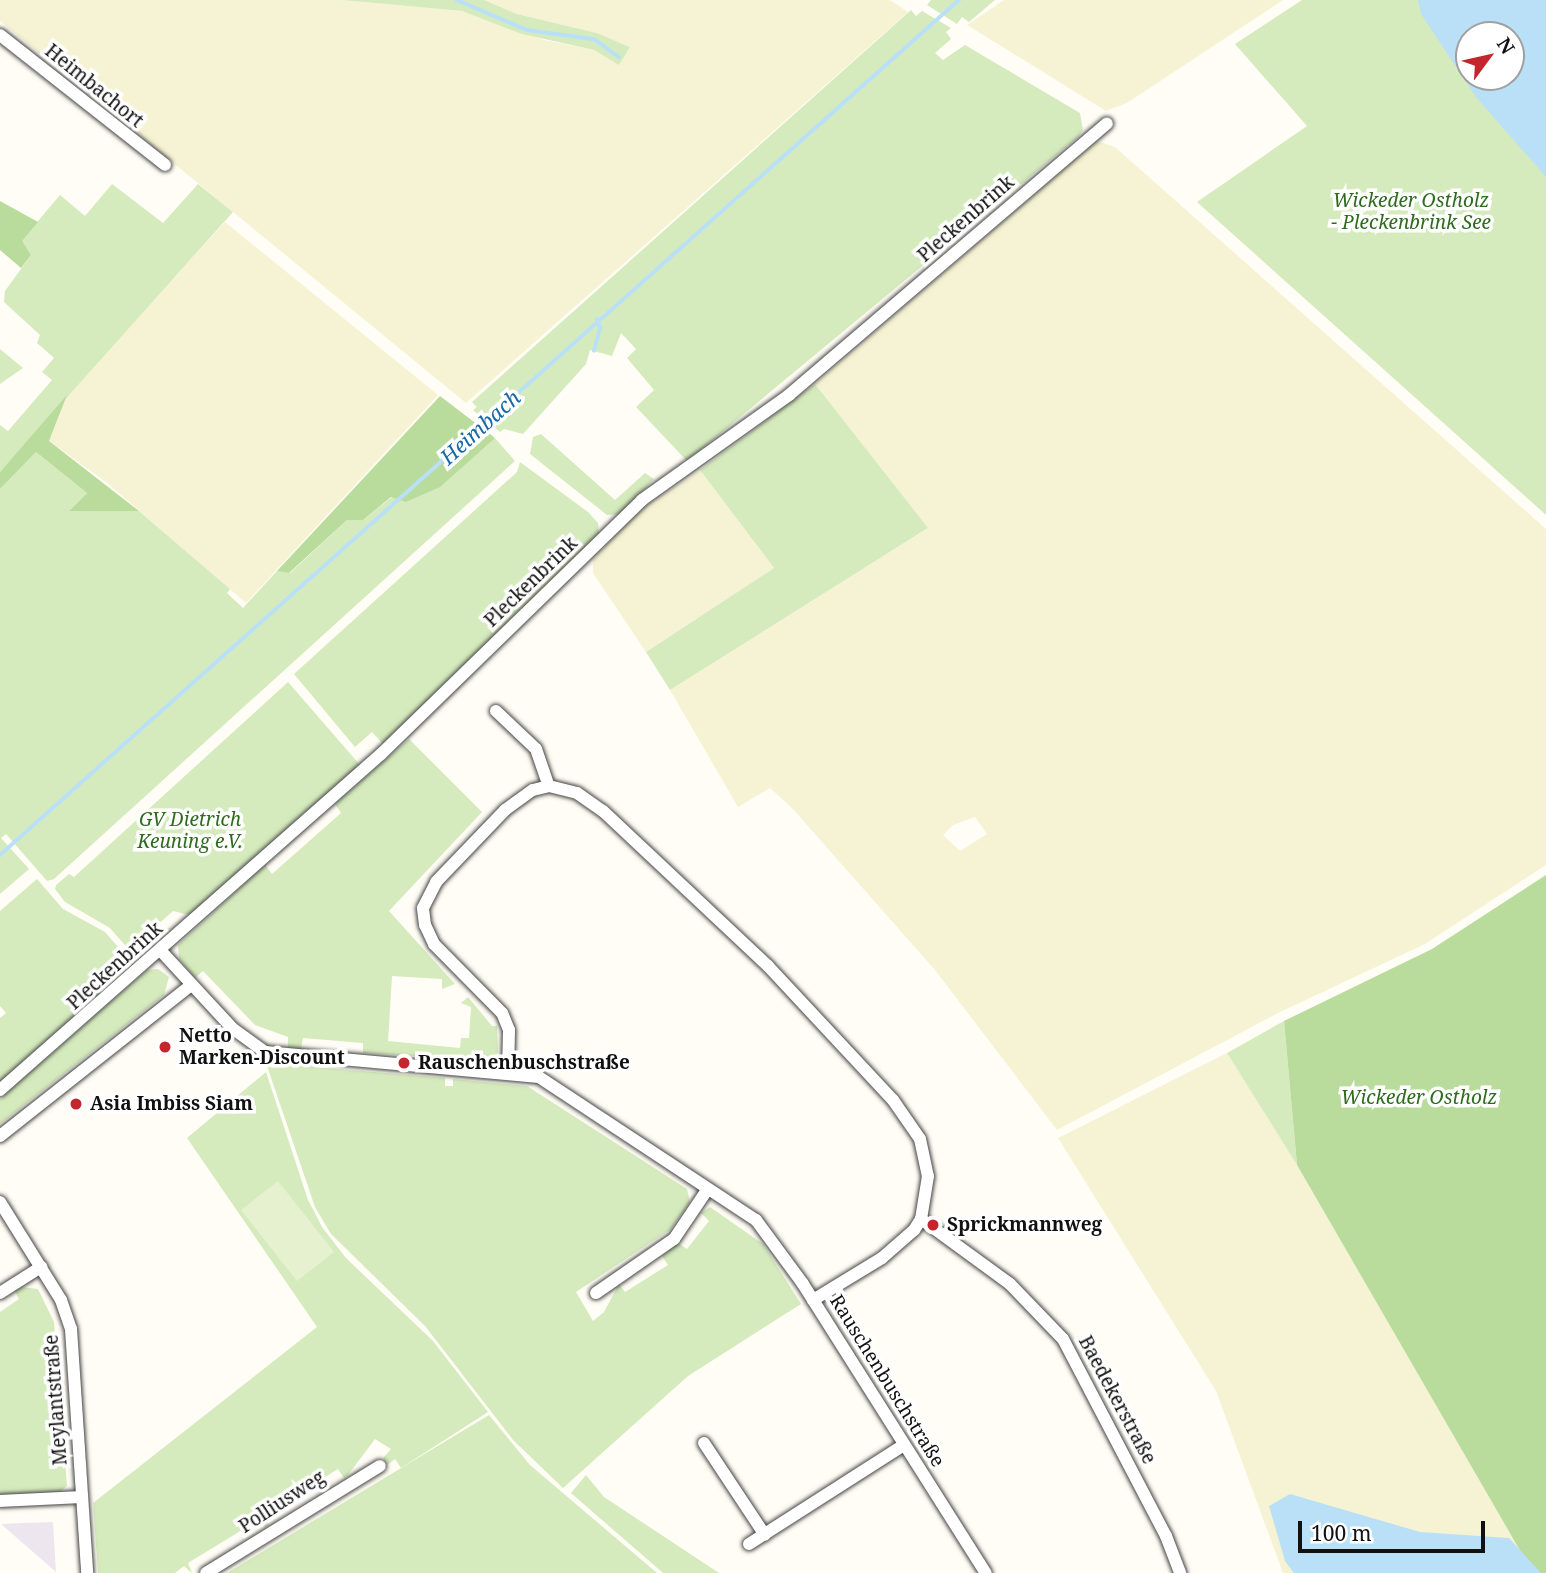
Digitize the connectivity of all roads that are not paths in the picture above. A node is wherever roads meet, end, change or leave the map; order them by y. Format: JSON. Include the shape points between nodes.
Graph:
{"nodes":[{"id":1,"x":0,"y":35,"type":"edge"},
{"id":2,"x":1107,"y":123,"type":"dead end"},
{"id":3,"x":165,"y":165,"type":"dead end"},
{"id":4,"x":496,"y":711,"type":"dead end"},
{"id":5,"x":549,"y":786,"type":"junction"},
{"id":6,"x":161,"y":951,"type":"junction"},
{"id":7,"x":191,"y":985,"type":"junction"},
{"id":8,"x":508,"y":1072,"type":"junction"},
{"id":9,"x":0,"y":1090,"type":"edge"},
{"id":10,"x":0,"y":1136,"type":"edge"},
{"id":11,"x":707,"y":1190,"type":"junction"},
{"id":12,"x":0,"y":1202,"type":"edge"},
{"id":13,"x":921,"y":1219,"type":"junction"},
{"id":14,"x":41,"y":1267,"type":"junction"},
{"id":15,"x":0,"y":1293,"type":"edge"},
{"id":16,"x":596,"y":1293,"type":"dead end"},
{"id":17,"x":813,"y":1300,"type":"junction"},
{"id":18,"x":705,"y":1443,"type":"dead end"},
{"id":19,"x":904,"y":1445,"type":"junction"},
{"id":20,"x":380,"y":1466,"type":"dead end"},
{"id":21,"x":81,"y":1497,"type":"junction"},
{"id":22,"x":0,"y":1501,"type":"edge"},
{"id":23,"x":765,"y":1535,"type":"junction"},
{"id":24,"x":749,"y":1545,"type":"dead end"},
{"id":25,"x":87,"y":1573,"type":"edge"},
{"id":26,"x":206,"y":1573,"type":"edge"},
{"id":27,"x":986,"y":1573,"type":"edge"},
{"id":28,"x":1180,"y":1573,"type":"edge"}],
"edges":[{"from":1,"to":3,"type":"street","name":"Heimbachort"},
{"from":2,"to":6,"type":"street","name":"Pleckenbrink","via":[[789,396],[642,500],[374,760]]},
{"from":4,"to":5,"type":"street","via":[[536,749]]},
{"from":5,"to":8,"type":"street","via":[[533,790],[505,810],[436,882],[424,908],[425,925],[434,944],[502,1013],[509,1030]]},
{"from":5,"to":13,"type":"street","via":[[577,793],[603,811],[768,966],[893,1100],[911,1123],[926,1156],[928,1176]]},
{"from":6,"to":7,"type":"street","name":"Rauschenbuschstraße"},
{"from":6,"to":9,"type":"street","name":"Pleckenbrink"},
{"from":7,"to":8,"type":"street","name":"Rauschenbuschstraße","via":[[234,1030],[266,1052]]},
{"from":7,"to":10,"type":"street"},
{"from":8,"to":11,"type":"street","name":"Rauschenbuschstraße","via":[[539,1077],[563,1090]]},
{"from":11,"to":16,"type":"street","via":[[674,1239]]},
{"from":11,"to":17,"type":"street","name":"Rauschenbuschstraße","via":[[756,1220]]},
{"from":12,"to":14,"type":"street","name":"Meylantstraße"},
{"from":13,"to":17,"type":"street","via":[[895,1248]]},
{"from":13,"to":28,"type":"street","name":"Baedekerstraße","via":[[1010,1284],[1063,1339],[1166,1536]]},
{"from":14,"to":15,"type":"street"},
{"from":14,"to":21,"type":"street","name":"Meylantstraße","via":[[61,1300],[71,1329]]},
{"from":17,"to":19,"type":"street","name":"Rauschenbuschstraße"},
{"from":18,"to":23,"type":"street"},
{"from":19,"to":23,"type":"street"},
{"from":19,"to":27,"type":"street","name":"Rauschenbuschstraße"},
{"from":20,"to":26,"type":"street","name":"Polliusweg"},
{"from":21,"to":22,"type":"street"},
{"from":21,"to":25,"type":"street","name":"Meylantstraße"},
{"from":23,"to":24,"type":"street"}]}
